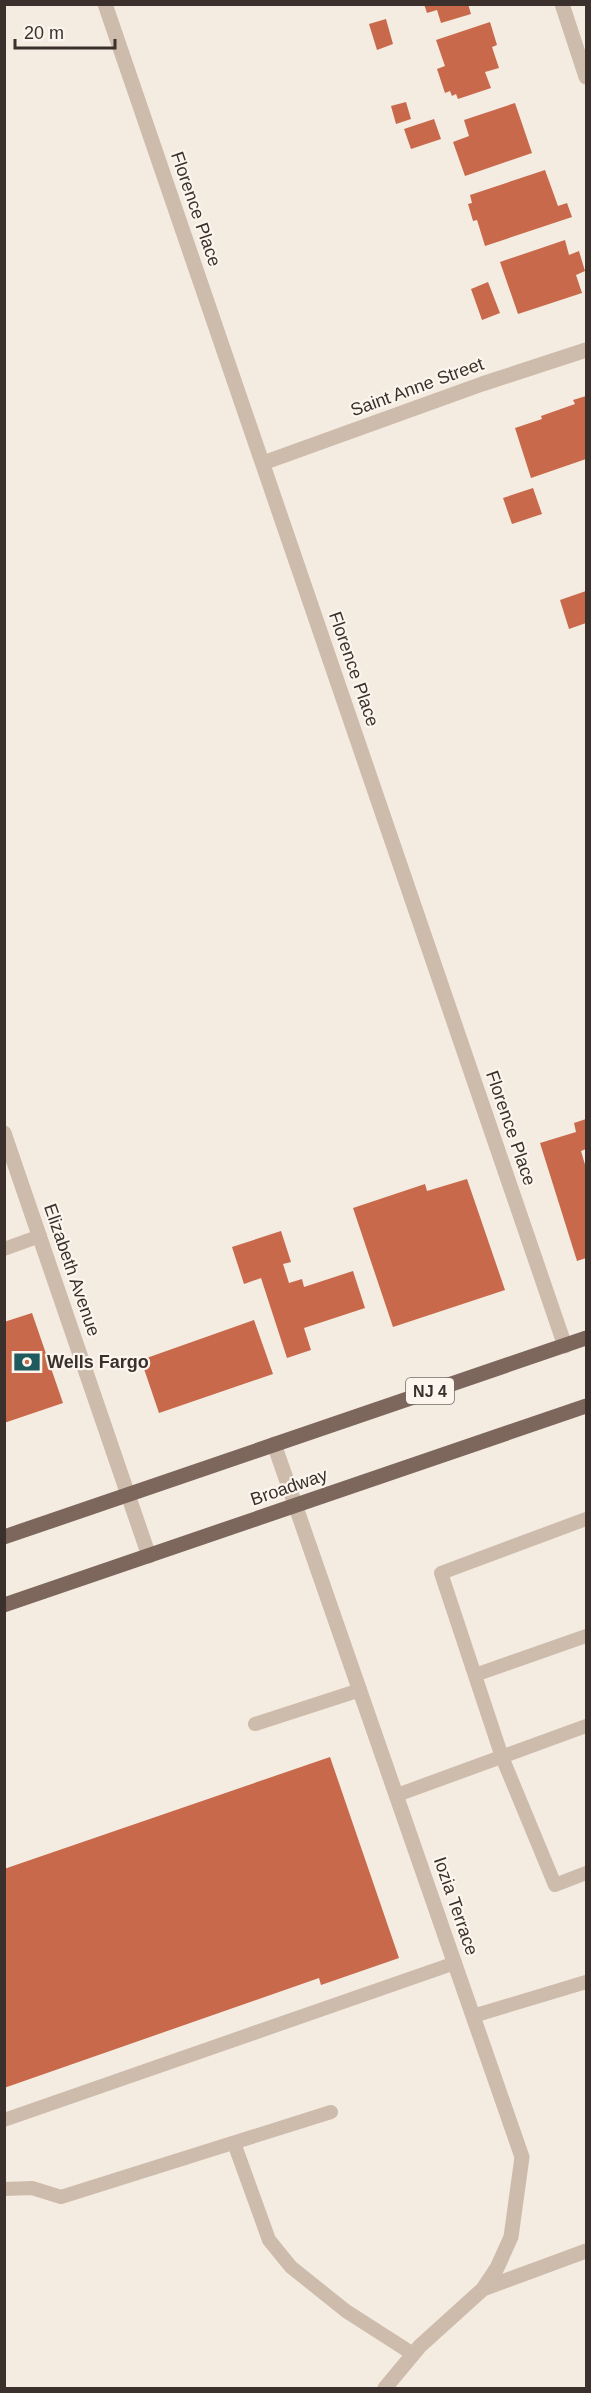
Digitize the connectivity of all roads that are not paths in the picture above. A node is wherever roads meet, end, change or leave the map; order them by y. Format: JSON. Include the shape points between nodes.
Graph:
{"nodes":[{"id":1,"x":105,"y":4,"type":"edge"},
{"id":2,"x":562,"y":4,"type":"edge"},
{"id":3,"x":586,"y":77,"type":"edge"},
{"id":4,"x":586,"y":350,"type":"edge"},
{"id":5,"x":263,"y":463,"type":"junction"},
{"id":6,"x":4,"y":1133,"type":"edge"},
{"id":7,"x":40,"y":1236,"type":"junction"},
{"id":8,"x":4,"y":1249,"type":"edge"},
{"id":9,"x":586,"y":1338,"type":"edge"},
{"id":10,"x":565,"y":1346,"type":"junction"},
{"id":11,"x":586,"y":1406,"type":"edge"},
{"id":12,"x":274,"y":1444,"type":"junction"},
{"id":13,"x":128,"y":1495,"type":"junction"},
{"id":14,"x":296,"y":1505,"type":"junction"},
{"id":15,"x":586,"y":1519,"type":"edge"},
{"id":16,"x":4,"y":1537,"type":"edge"},
{"id":17,"x":149,"y":1556,"type":"junction"},
{"id":18,"x":4,"y":1605,"type":"edge"},
{"id":19,"x":586,"y":1636,"type":"edge"},
{"id":20,"x":475,"y":1675,"type":"junction"},
{"id":21,"x":360,"y":1690,"type":"junction"},
{"id":22,"x":255,"y":1724,"type":"dead end"},
{"id":23,"x":586,"y":1726,"type":"edge"},
{"id":24,"x":502,"y":1757,"type":"junction"},
{"id":25,"x":397,"y":1795,"type":"junction"},
{"id":26,"x":586,"y":1873,"type":"edge"},
{"id":27,"x":455,"y":1963,"type":"junction"},
{"id":28,"x":586,"y":1982,"type":"edge"},
{"id":29,"x":473,"y":2016,"type":"junction"},
{"id":30,"x":331,"y":2112,"type":"dead end"},
{"id":31,"x":4,"y":2120,"type":"edge"},
{"id":32,"x":234,"y":2143,"type":"junction"},
{"id":33,"x":4,"y":2189,"type":"edge"},
{"id":34,"x":586,"y":2251,"type":"edge"},
{"id":35,"x":483,"y":2289,"type":"junction"},
{"id":36,"x":413,"y":2354,"type":"junction"},
{"id":37,"x":385,"y":2388,"type":"edge"}],
"edges":[{"from":1,"to":5,"type":"street","name":"Florence Place"},
{"from":2,"to":3,"type":"street"},
{"from":4,"to":5,"type":"street","name":"Saint Anne Street"},
{"from":5,"to":10,"type":"street","name":"Florence Place"},
{"from":6,"to":7,"type":"street","name":"Elizabeth Avenue"},
{"from":7,"to":8,"type":"lane"},
{"from":7,"to":13,"type":"street","name":"Elizabeth Avenue"},
{"from":9,"to":10,"type":"main road","number":"NJ 4"},
{"from":10,"to":12,"type":"main road","number":"NJ 4"},
{"from":11,"to":14,"type":"main road","name":"Broadway"},
{"from":12,"to":13,"type":"main road","number":"NJ 4"},
{"from":12,"to":14,"type":"street","name":"Iozia Terrace"},
{"from":13,"to":16,"type":"main road","number":"NJ 4"},
{"from":13,"to":17,"type":"street","name":"Elizabeth Avenue"},
{"from":14,"to":17,"type":"main road","name":"Broadway"},
{"from":14,"to":21,"type":"street","name":"Iozia Terrace"},
{"from":15,"to":20,"type":"lane","via":[[441,1574]]},
{"from":17,"to":18,"type":"main road","name":"Broadway"},
{"from":19,"to":20,"type":"lane"},
{"from":20,"to":24,"type":"lane"},
{"from":21,"to":22,"type":"lane"},
{"from":21,"to":25,"type":"street","name":"Iozia Terrace"},
{"from":23,"to":24,"type":"lane"},
{"from":24,"to":25,"type":"lane"},
{"from":24,"to":26,"type":"lane","via":[[555,1885]]},
{"from":25,"to":27,"type":"street","name":"Iozia Terrace"},
{"from":27,"to":29,"type":"street","name":"Iozia Terrace"},
{"from":27,"to":31,"type":"lane"},
{"from":28,"to":29,"type":"lane"},
{"from":29,"to":35,"type":"street","name":"Iozia Terrace","via":[[522,2157],[511,2237]]},
{"from":30,"to":32,"type":"lane"},
{"from":32,"to":33,"type":"lane","via":[[61,2198],[32,2188]]},
{"from":32,"to":36,"type":"lane","via":[[268,2240],[291,2267],[346,2312]]},
{"from":34,"to":35,"type":"street"},
{"from":35,"to":36,"type":"street","name":"Iozia Terrace"},
{"from":36,"to":37,"type":"street","name":"Iozia Terrace"}]}
